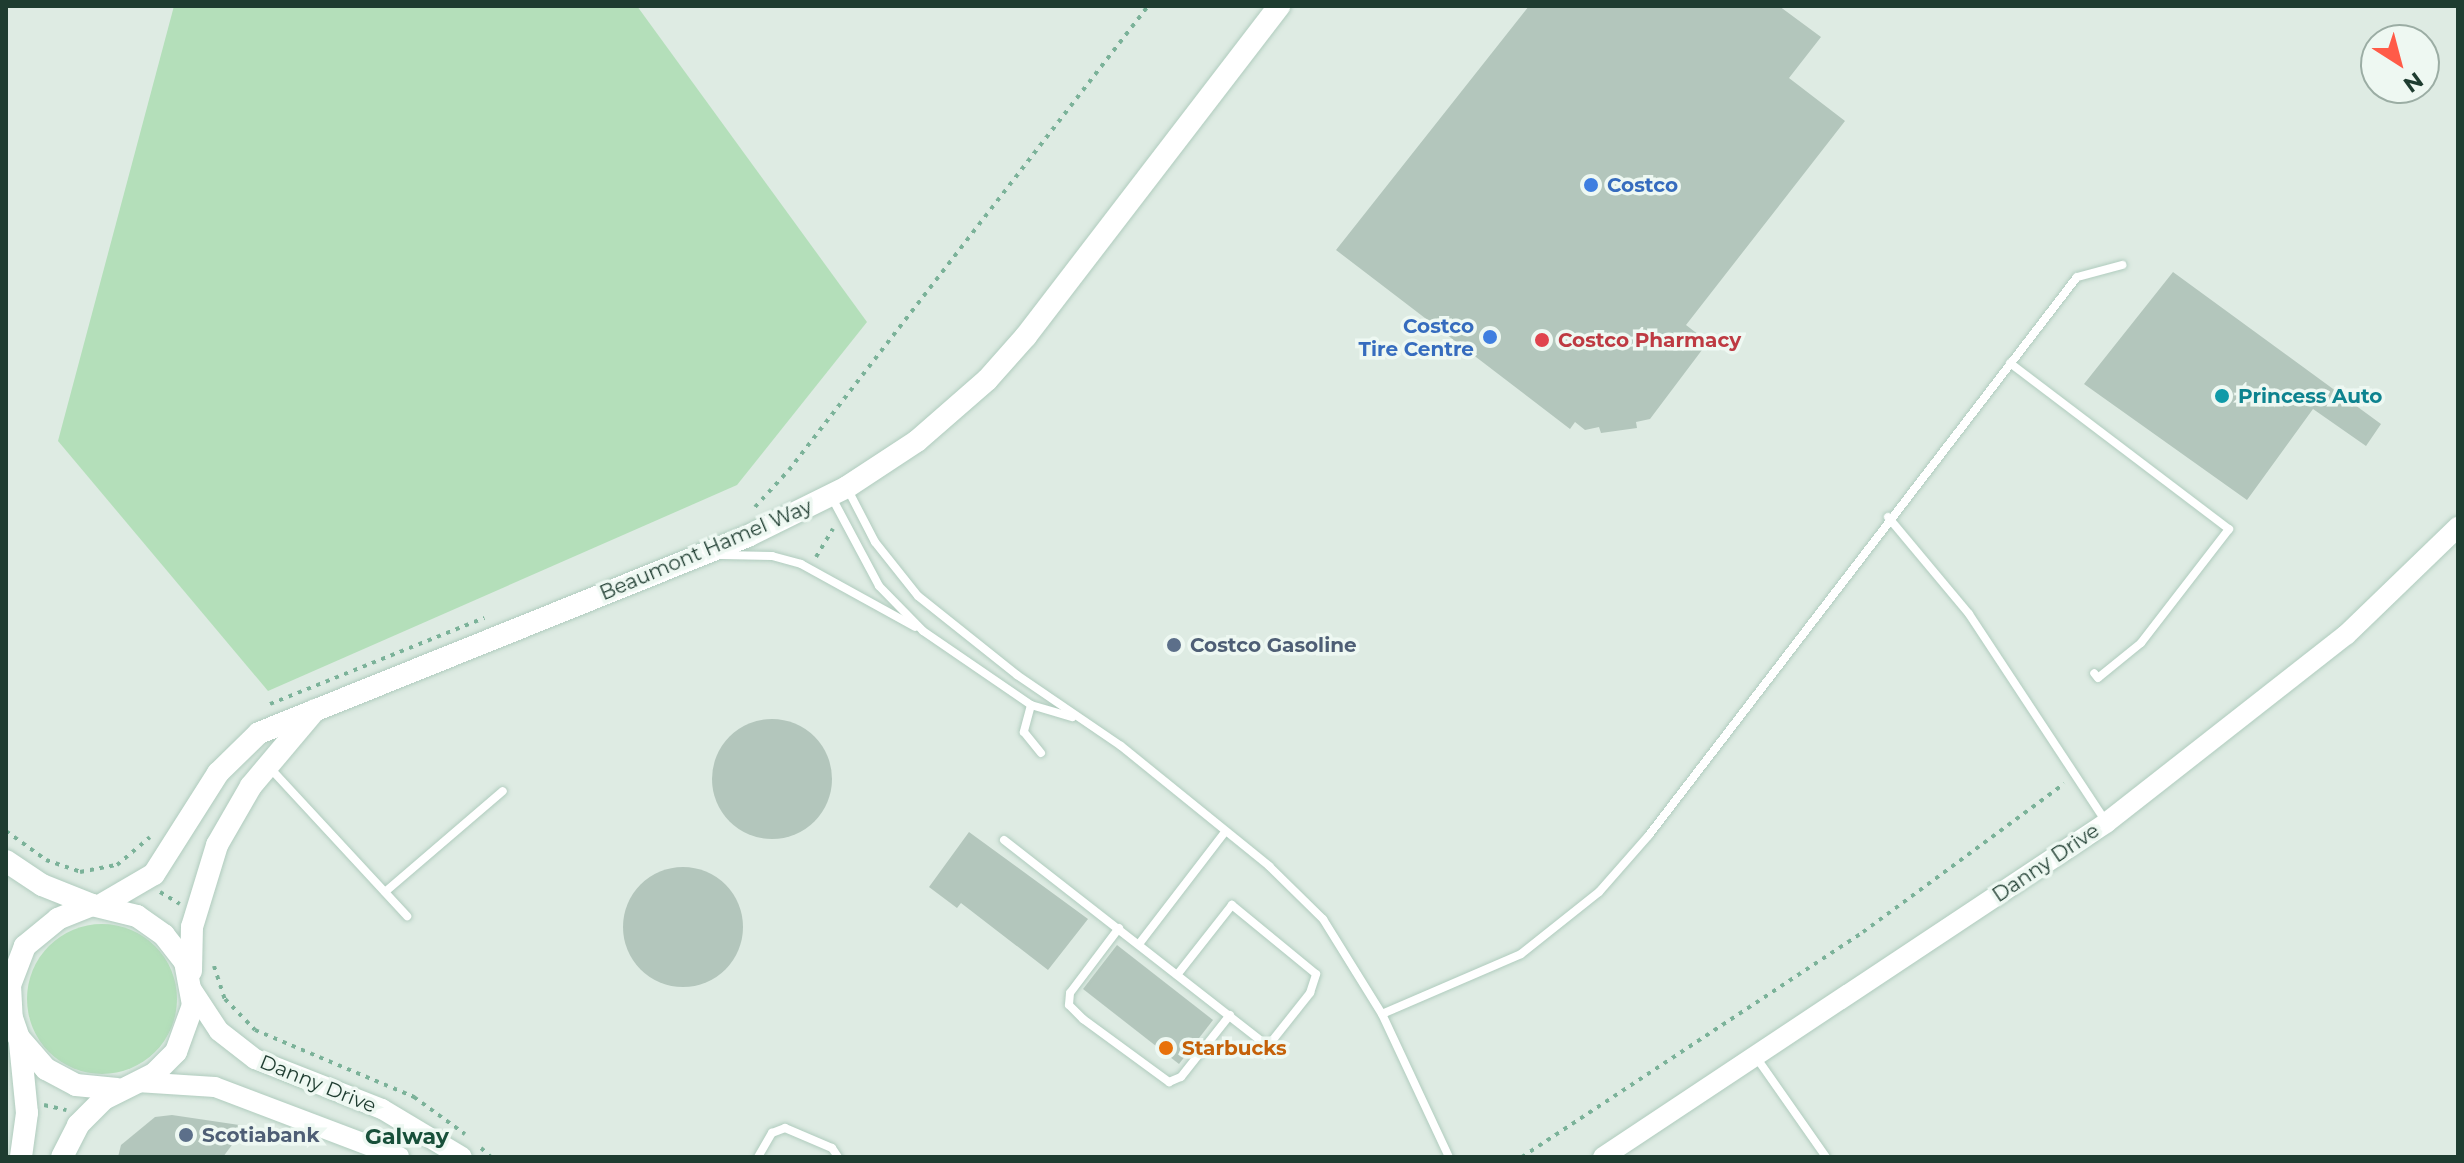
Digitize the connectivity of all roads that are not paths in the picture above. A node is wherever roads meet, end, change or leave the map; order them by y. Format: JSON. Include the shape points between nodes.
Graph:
{"nodes":[{"id":1,"x":1279,"y":6,"type":"edge"},
{"id":2,"x":2122,"y":265,"type":"dead end"},
{"id":3,"x":2010,"y":363,"type":"junction"},
{"id":4,"x":839,"y":491,"type":"junction"},
{"id":5,"x":1888,"y":517,"type":"junction"},
{"id":6,"x":2458,"y":527,"type":"edge"},
{"id":7,"x":694,"y":559,"type":"junction"},
{"id":8,"x":923,"y":631,"type":"junction"},
{"id":9,"x":2094,"y":673,"type":"dead end"},
{"id":10,"x":1031,"y":705,"type":"junction"},
{"id":11,"x":315,"y":710,"type":"junction"},
{"id":12,"x":1080,"y":719,"type":"junction"},
{"id":13,"x":1041,"y":753,"type":"dead end"},
{"id":14,"x":269,"y":767,"type":"junction"},
{"id":15,"x":503,"y":791,"type":"dead end"},
{"id":16,"x":2106,"y":823,"type":"junction"},
{"id":17,"x":1225,"y":832,"type":"junction"},
{"id":18,"x":1004,"y":840,"type":"dead end"},
{"id":19,"x":6,"y":861,"type":"edge"},
{"id":20,"x":385,"y":892,"type":"junction"},
{"id":21,"x":96,"y":905,"type":"junction"},
{"id":22,"x":407,"y":916,"type":"dead end"},
{"id":23,"x":1119,"y":928,"type":"junction"},
{"id":24,"x":6,"y":938,"type":"edge"},
{"id":25,"x":1139,"y":944,"type":"junction"},
{"id":26,"x":14,"y":967,"type":"junction"},
{"id":27,"x":1177,"y":975,"type":"junction"},
{"id":28,"x":192,"y":986,"type":"junction"},
{"id":29,"x":1382,"y":1014,"type":"junction"},
{"id":30,"x":1230,"y":1015,"type":"junction"},
{"id":31,"x":19,"y":1038,"type":"junction"},
{"id":32,"x":1755,"y":1056,"type":"junction"},
{"id":33,"x":127,"y":1086,"type":"junction"},
{"id":34,"x":21,"y":1157,"type":"edge"},
{"id":35,"x":62,"y":1157,"type":"edge"},
{"id":36,"x":399,"y":1157,"type":"edge"},
{"id":37,"x":462,"y":1157,"type":"edge"},
{"id":38,"x":758,"y":1157,"type":"edge"},
{"id":39,"x":838,"y":1157,"type":"edge"},
{"id":40,"x":1449,"y":1157,"type":"edge"},
{"id":41,"x":1603,"y":1157,"type":"edge"},
{"id":42,"x":1826,"y":1157,"type":"edge"}],
"edges":[{"from":1,"to":4,"type":"main road","name":"Beaumont Hamel Way","via":[[987,380],[917,441]]},
{"from":2,"to":3,"type":"lane","via":[[2077,277]]},
{"from":3,"to":5,"type":"lane"},
{"from":3,"to":9,"type":"lane","via":[[2229,529],[2141,643],[2098,678]]},
{"from":4,"to":7,"type":"main road","name":"Beaumont Hamel Way"},
{"from":4,"to":8,"type":"lane","via":[[879,586]]},
{"from":4,"to":12,"type":"lane","via":[[918,596]]},
{"from":5,"to":16,"type":"lane","via":[[1969,614]]},
{"from":5,"to":29,"type":"lane","via":[[1649,835],[1589,903],[1521,954]]},
{"from":6,"to":16,"type":"street","name":"Danny Drive","via":[[2346,635]]},
{"from":7,"to":8,"type":"lane","via":[[753,554],[786,559]]},
{"from":7,"to":11,"type":"main road","name":"Beaumont Hamel Way"},
{"from":8,"to":10,"type":"lane"},
{"from":10,"to":12,"type":"lane"},
{"from":10,"to":13,"type":"lane","via":[[1024,732]]},
{"from":11,"to":14,"type":"main road","name":"Beaumont Hamel Way"},
{"from":11,"to":21,"type":"main road","name":"Beaumont Hamel Way","via":[[259,733],[218,773],[154,874]]},
{"from":12,"to":17,"type":"lane"},
{"from":14,"to":20,"type":"lane"},
{"from":14,"to":28,"type":"main road","name":"Beaumont Hamel Way","via":[[238,804],[205,876],[192,927]]},
{"from":15,"to":20,"type":"lane"},
{"from":16,"to":32,"type":"street","name":"Danny Drive"},
{"from":17,"to":25,"type":"lane"},
{"from":17,"to":29,"type":"lane","via":[[1323,919]]},
{"from":18,"to":23,"type":"lane"},
{"from":19,"to":21,"type":"main road","via":[[42,885]]},
{"from":20,"to":22,"type":"lane"},
{"from":21,"to":26,"type":"main road","via":[[40,930]]},
{"from":21,"to":28,"type":"main road","via":[[137,916],[164,935],[185,962]]},
{"from":23,"to":25,"type":"lane"},
{"from":23,"to":30,"type":"lane","via":[[1070,993],[1069,1005],[1083,1019],[1169,1082],[1181,1077]]},
{"from":24,"to":26,"type":"main road"},
{"from":25,"to":27,"type":"lane"},
{"from":26,"to":31,"type":"main road","via":[[10,1000]]},
{"from":27,"to":30,"type":"lane"},
{"from":27,"to":30,"type":"lane","via":[[1232,905],[1316,974],[1310,993],[1268,1046]]},
{"from":28,"to":33,"type":"main road","via":[[186,1037],[164,1065]]},
{"from":28,"to":37,"type":"street","name":"Danny Drive","via":[[219,1031],[255,1059],[393,1115]]},
{"from":29,"to":40,"type":"lane"},
{"from":31,"to":33,"type":"main road","via":[[61,1079],[93,1089]]},
{"from":31,"to":34,"type":"main road","via":[[27,1113]]},
{"from":32,"to":41,"type":"street","name":"Danny Drive"},
{"from":32,"to":42,"type":"lane"},
{"from":33,"to":35,"type":"main road","via":[[78,1125]]},
{"from":33,"to":36,"type":"street","name":"Danny Drive","via":[[215,1087]]},
{"from":38,"to":39,"type":"lane","via":[[772,1133],[785,1128],[832,1148]]}]}
